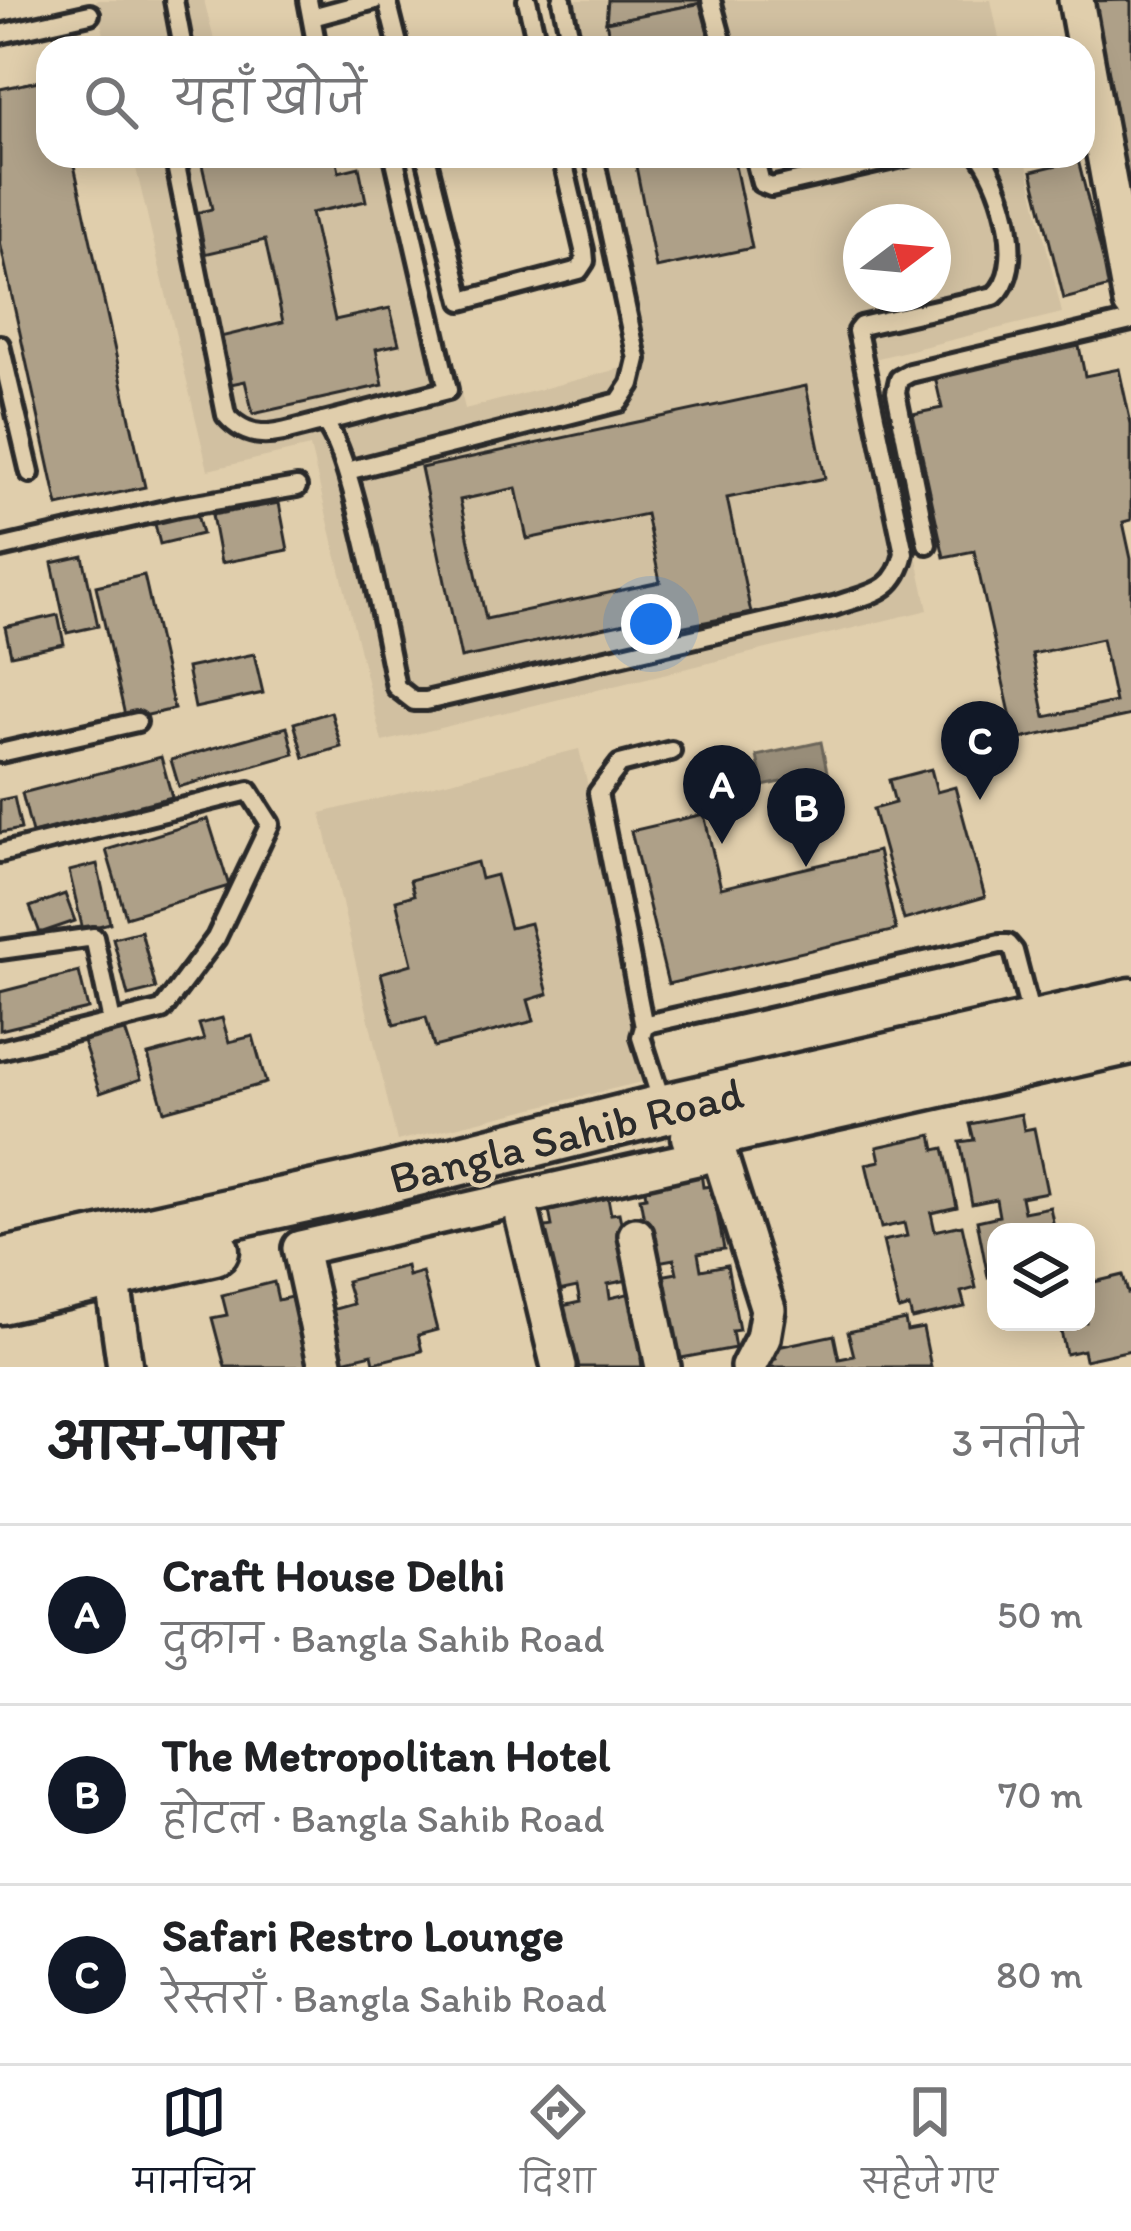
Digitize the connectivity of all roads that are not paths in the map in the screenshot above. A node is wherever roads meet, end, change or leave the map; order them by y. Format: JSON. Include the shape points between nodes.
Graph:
{"nodes":[{"id":1,"x":174,"y":0,"type":"edge"},
{"id":2,"x":375,"y":0,"type":"edge"},
{"id":3,"x":387,"y":0,"type":"edge"},
{"id":4,"x":527,"y":0,"type":"edge"},
{"id":5,"x":562,"y":0,"type":"edge"},
{"id":6,"x":711,"y":0,"type":"edge"},
{"id":7,"x":1076,"y":0,"type":"edge"},
{"id":8,"x":310,"y":9,"type":"edge"},
{"id":9,"x":90,"y":14,"type":"dead end"},
{"id":10,"x":0,"y":34,"type":"edge"},
{"id":11,"x":181,"y":36,"type":"edge"},
{"id":12,"x":396,"y":36,"type":"edge"},
{"id":13,"x":535,"y":36,"type":"edge"},
{"id":14,"x":570,"y":36,"type":"edge"},
{"id":15,"x":721,"y":36,"type":"edge"},
{"id":16,"x":1083,"y":36,"type":"edge"},
{"id":17,"x":1095,"y":104,"type":"edge"},
{"id":18,"x":178,"y":168,"type":"edge"},
{"id":19,"x":397,"y":168,"type":"edge"},
{"id":20,"x":429,"y":168,"type":"edge"},
{"id":21,"x":565,"y":168,"type":"edge"},
{"id":22,"x":597,"y":168,"type":"edge"},
{"id":23,"x":757,"y":168,"type":"edge"},
{"id":24,"x":856,"y":168,"type":"edge"},
{"id":25,"x":987,"y":168,"type":"edge"},
{"id":26,"x":1131,"y":300,"type":"edge"},
{"id":27,"x":1131,"y":321,"type":"edge"},
{"id":28,"x":0,"y":345,"type":"edge"},
{"id":29,"x":323,"y":422,"type":"junction"},
{"id":30,"x":346,"y":470,"type":"junction"},
{"id":31,"x":31,"y":473,"type":"dead end"},
{"id":32,"x":297,"y":487,"type":"dead end"},
{"id":33,"x":927,"y":544,"type":"dead end"},
{"id":34,"x":0,"y":548,"type":"edge"},
{"id":35,"x":137,"y":722,"type":"dead end"},
{"id":36,"x":671,"y":751,"type":"dead end"},
{"id":37,"x":0,"y":753,"type":"edge"},
{"id":38,"x":0,"y":853,"type":"edge"},
{"id":39,"x":0,"y":950,"type":"edge"},
{"id":40,"x":1131,"y":1003,"type":"edge"},
{"id":41,"x":112,"y":1022,"type":"junction"},
{"id":42,"x":1033,"y":1024,"type":"junction"},
{"id":43,"x":644,"y":1027,"type":"junction"},
{"id":44,"x":1131,"y":1040,"type":"edge"},
{"id":45,"x":0,"y":1050,"type":"edge"},
{"id":46,"x":664,"y":1109,"type":"junction"},
{"id":47,"x":523,"y":1218,"type":"dead end"},
{"id":48,"x":636,"y":1235,"type":"dead end"},
{"id":49,"x":0,"y":1264,"type":"edge"},
{"id":50,"x":112,"y":1274,"type":"junction"},
{"id":51,"x":0,"y":1299,"type":"edge"},
{"id":52,"x":743,"y":1366,"type":"edge"},
{"id":53,"x":125,"y":1367,"type":"edge"},
{"id":54,"x":326,"y":1367,"type":"edge"},
{"id":55,"x":559,"y":1367,"type":"edge"},
{"id":56,"x":663,"y":1367,"type":"edge"}],
"edges":[{"from":1,"to":11,"type":"lane"},
{"from":2,"to":8,"type":"lane"},
{"from":3,"to":12,"type":"lane"},
{"from":4,"to":13,"type":"lane"},
{"from":5,"to":14,"type":"lane"},
{"from":6,"to":15,"type":"lane"},
{"from":7,"to":16,"type":"street"},
{"from":9,"to":10,"type":"lane"},
{"from":17,"to":26,"type":"street"},
{"from":18,"to":29,"type":"lane","via":[[226,415],[254,436]]},
{"from":19,"to":29,"type":"lane","via":[[448,390]]},
{"from":20,"to":21,"type":"lane","via":[[462,301],[579,270],[584,250]]},
{"from":22,"to":30,"type":"lane","via":[[637,359],[619,402]]},
{"from":23,"to":24,"type":"lane","via":[[771,188]]},
{"from":25,"to":30,"type":"lane","via":[[1010,235],[1004,288],[857,332],[904,553],[899,576],[886,588],[414,701],[396,687]]},
{"from":27,"to":33,"type":"lane","via":[[899,379]]},
{"from":28,"to":31,"type":"lane"},
{"from":29,"to":30,"type":"lane"},
{"from":32,"to":34,"type":"lane"},
{"from":35,"to":37,"type":"lane"},
{"from":36,"to":43,"type":"lane","via":[[620,764],[598,793]]},
{"from":38,"to":41,"type":"lane","via":[[249,791],[270,824],[217,938],[162,1010]]},
{"from":39,"to":41,"type":"lane","via":[[94,937]]},
{"from":40,"to":42,"type":"street","name":"Bangla Sahib Road"},
{"from":41,"to":45,"type":"lane"},
{"from":42,"to":43,"type":"lane","via":[[1008,944]]},
{"from":42,"to":46,"type":"street","name":"Bangla Sahib Road"},
{"from":43,"to":46,"type":"lane"},
{"from":44,"to":50,"type":"street","name":"Bangla Sahib Road"},
{"from":46,"to":49,"type":"street","name":"Bangla Sahib Road"},
{"from":47,"to":55,"type":"street"},
{"from":48,"to":56,"type":"street"},
{"from":50,"to":51,"type":"street","name":"Bangla Sahib Road"},
{"from":50,"to":53,"type":"street"},
{"from":52,"to":54,"type":"street","via":[[764,1338],[768,1309],[730,1151],[300,1248]]}]}
